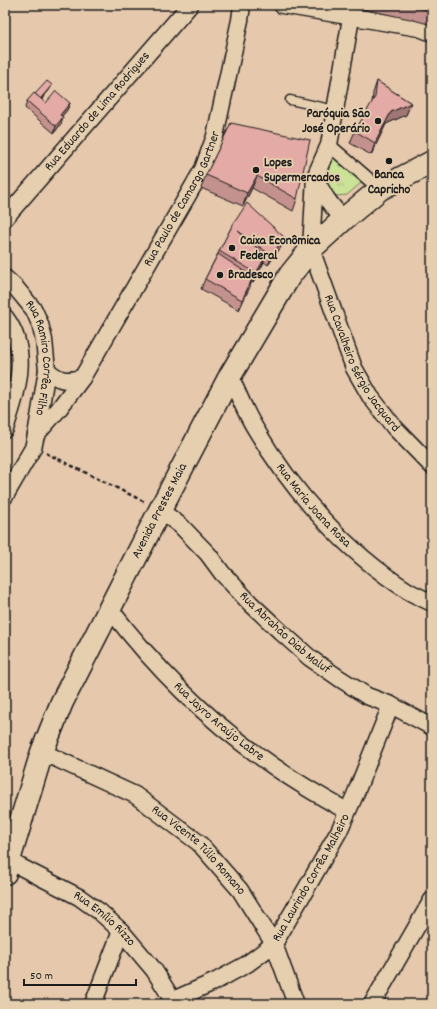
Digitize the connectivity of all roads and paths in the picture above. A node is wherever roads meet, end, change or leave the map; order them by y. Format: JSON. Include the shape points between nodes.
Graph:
{"nodes":[{"id":1,"x":190,"y":5,"type":"edge"},
{"id":2,"x":242,"y":5,"type":"edge"},
{"id":3,"x":282,"y":5,"type":"edge"},
{"id":4,"x":351,"y":18,"type":"junction"},
{"id":5,"x":432,"y":33,"type":"edge"},
{"id":6,"x":290,"y":100,"type":"dead end"},
{"id":7,"x":335,"y":110,"type":"junction"},
{"id":8,"x":329,"y":145,"type":"junction"},
{"id":9,"x":432,"y":162,"type":"edge"},
{"id":10,"x":315,"y":177,"type":"junction"},
{"id":11,"x":380,"y":189,"type":"junction"},
{"id":12,"x":5,"y":218,"type":"edge"},
{"id":13,"x":344,"y":219,"type":"junction"},
{"id":14,"x":311,"y":249,"type":"junction"},
{"id":15,"x":5,"y":278,"type":"edge"},
{"id":16,"x":5,"y":317,"type":"edge"},
{"id":17,"x":47,"y":370,"type":"junction"},
{"id":18,"x":230,"y":376,"type":"junction"},
{"id":19,"x":82,"y":378,"type":"junction"},
{"id":20,"x":5,"y":428,"type":"edge"},
{"id":21,"x":34,"y":442,"type":"junction"},
{"id":22,"x":432,"y":466,"type":"edge"},
{"id":23,"x":5,"y":496,"type":"edge"},
{"id":24,"x":160,"y":510,"type":"junction"},
{"id":25,"x":432,"y":603,"type":"edge"},
{"id":26,"x":110,"y":609,"type":"junction"},
{"id":27,"x":391,"y":705,"type":"junction"},
{"id":28,"x":432,"y":727,"type":"edge"},
{"id":29,"x":42,"y":752,"type":"junction"},
{"id":30,"x":348,"y":811,"type":"junction"},
{"id":31,"x":7,"y":867,"type":"edge"},
{"id":32,"x":432,"y":900,"type":"edge"},
{"id":33,"x":121,"y":931,"type":"junction"},
{"id":34,"x":274,"y":944,"type":"junction"},
{"id":35,"x":174,"y":1002,"type":"edge"},
{"id":36,"x":93,"y":1004,"type":"edge"},
{"id":37,"x":296,"y":1004,"type":"edge"},
{"id":38,"x":372,"y":1004,"type":"edge"}],
"edges":[{"from":1,"to":12,"type":"street","name":"Rua Eduardo de Lima Rodrigues"},
{"from":2,"to":19,"type":"street","name":"Rua Paulo de Camargo Gartner","via":[[215,136],[203,169]]},
{"from":3,"to":4,"type":"street"},
{"from":4,"to":5,"type":"street","via":[[419,28]]},
{"from":4,"to":7,"type":"street"},
{"from":6,"to":7,"type":"lane"},
{"from":7,"to":8,"type":"street"},
{"from":8,"to":10,"type":"street"},
{"from":8,"to":11,"type":"street"},
{"from":9,"to":11,"type":"main road","name":"Avenida Prestes Maia"},
{"from":10,"to":13,"type":"street","via":[[331,206]]},
{"from":10,"to":14,"type":"street"},
{"from":11,"to":13,"type":"main road","name":"Avenida Prestes Maia"},
{"from":13,"to":14,"type":"main road","name":"Avenida Prestes Maia"},
{"from":14,"to":18,"type":"main road","name":"Avenida Prestes Maia","via":[[290,275]]},
{"from":14,"to":22,"type":"street","name":"Rua Cavalheiro Sérgio Jacquard","via":[[354,368],[370,396],[394,427]]},
{"from":15,"to":17,"type":"street","name":"Rua Ramiro Corrêa Filho","via":[[34,310],[44,340]]},
{"from":16,"to":20,"type":"street","via":[[19,343],[20,359],[18,388]]},
{"from":17,"to":19,"type":"street","via":[[60,380]]},
{"from":17,"to":21,"type":"street","name":"Rua Ramiro Corrêa Filho"},
{"from":18,"to":24,"type":"main road","name":"Avenida Prestes Maia"},
{"from":18,"to":25,"type":"street","name":"Rua Maria Joana Rosa","via":[[254,427],[280,468],[306,500],[333,530],[366,560],[408,591]]},
{"from":19,"to":21,"type":"street","name":"Rua Paulo de Camargo Gartner"},
{"from":21,"to":23,"type":"street"},
{"from":21,"to":24,"type":"path","via":[[52,455]]},
{"from":24,"to":26,"type":"main road","name":"Avenida Prestes Maia"},
{"from":24,"to":27,"type":"street","name":"Rua Abrahão Diab Maluf","via":[[181,526],[250,603],[310,658],[367,696]]},
{"from":26,"to":29,"type":"main road","name":"Avenida Prestes Maia","via":[[62,702]]},
{"from":26,"to":30,"type":"street","name":"Rua Jayro Araújo Labre","via":[[162,671],[221,726],[303,786]]},
{"from":27,"to":28,"type":"street","name":"Rua Abrahão Diab Maluf"},
{"from":27,"to":30,"type":"street","name":"Rua Laurindo Corrêa Malheiro"},
{"from":29,"to":31,"type":"main road","name":"Avenida Prestes Maia"},
{"from":29,"to":34,"type":"street","name":"Rua Vicente Túlio Romano","via":[[135,795],[199,843],[240,890]]},
{"from":30,"to":34,"type":"street","name":"Rua Laurindo Corrêa Malheiro"},
{"from":31,"to":33,"type":"street","name":"Rua Emílio Rizzo","via":[[79,897]]},
{"from":32,"to":38,"type":"street"},
{"from":33,"to":35,"type":"street","name":"Rua Emílio Rizzo","via":[[154,970]]},
{"from":33,"to":36,"type":"street"},
{"from":34,"to":35,"type":"street","name":"Rua Laurindo Corrêa Malheiro","via":[[247,964]]},
{"from":34,"to":37,"type":"street","name":"Rua Vicente Túlio Romano"}]}
